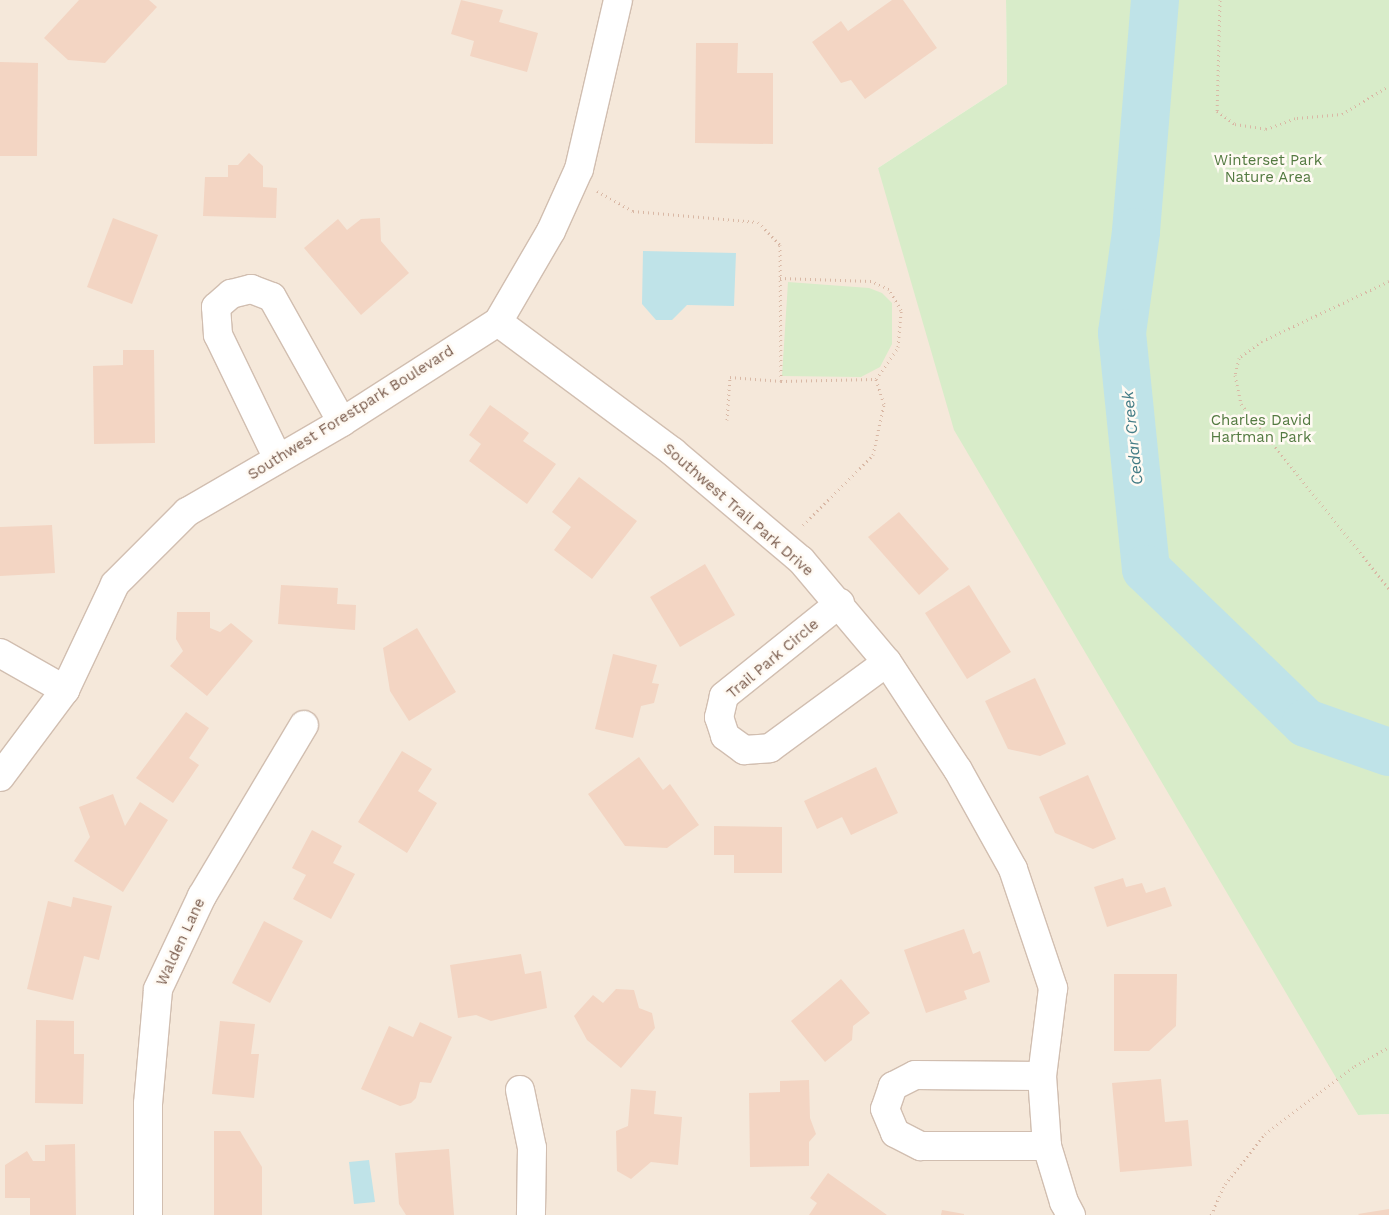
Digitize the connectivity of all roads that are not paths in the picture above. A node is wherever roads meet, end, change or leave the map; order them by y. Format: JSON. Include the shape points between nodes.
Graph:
{"nodes":[{"id":1,"x":618,"y":0,"type":"edge"},
{"id":2,"x":498,"y":322,"type":"junction"},
{"id":3,"x":342,"y":422,"type":"junction"},
{"id":4,"x":278,"y":460,"type":"junction"},
{"id":5,"x":840,"y":603,"type":"junction"},
{"id":6,"x":0,"y":653,"type":"edge"},
{"id":7,"x":887,"y":662,"type":"junction"},
{"id":8,"x":65,"y":690,"type":"junction"},
{"id":9,"x":304,"y":725,"type":"dead end"},
{"id":10,"x":0,"y":778,"type":"edge"},
{"id":11,"x":1042,"y":1076,"type":"junction"},
{"id":12,"x":520,"y":1090,"type":"dead end"},
{"id":13,"x":1047,"y":1146,"type":"junction"},
{"id":14,"x":148,"y":1215,"type":"edge"},
{"id":15,"x":531,"y":1215,"type":"edge"},
{"id":16,"x":1072,"y":1215,"type":"edge"}],
"edges":[{"from":1,"to":2,"type":"street","name":"Southwest Forestpark Boulevard","via":[[579,169],[551,231]]},
{"from":2,"to":3,"type":"street","name":"Southwest Forestpark Boulevard"},
{"from":2,"to":5,"type":"street","name":"Southwest Trail Park Drive","via":[[673,452],[801,560]]},
{"from":3,"to":4,"type":"street","name":"Southwest Forestpark Boulevard"},
{"from":3,"to":4,"type":"street","via":[[272,297],[251,289],[232,294],[216,307],[218,335]]},
{"from":4,"to":8,"type":"street","name":"Southwest Forestpark Boulevard","via":[[187,512],[115,584]]},
{"from":5,"to":7,"type":"street","name":"Southwest Trail Park Drive"},
{"from":5,"to":7,"type":"street","name":"Trail Park Circle","via":[[724,696],[719,717],[725,736],[744,750],[770,748]]},
{"from":6,"to":8,"type":"street"},
{"from":7,"to":11,"type":"street","name":"Southwest Trail Park Drive","via":[[958,770],[1013,869],[1053,988]]},
{"from":8,"to":10,"type":"street","name":"Southwest Forestpark Boulevard"},
{"from":9,"to":14,"type":"street","name":"Walden Lane","via":[[202,896],[158,989],[148,1104]]},
{"from":11,"to":13,"type":"street","name":"Southwest Trail Park Drive"},
{"from":11,"to":13,"type":"street","via":[[915,1075],[894,1086],[885,1109],[895,1133],[922,1146]]},
{"from":12,"to":15,"type":"street","via":[[532,1148]]},
{"from":13,"to":16,"type":"street","name":"Southwest Trail Park Drive","via":[[1064,1202]]}]}
